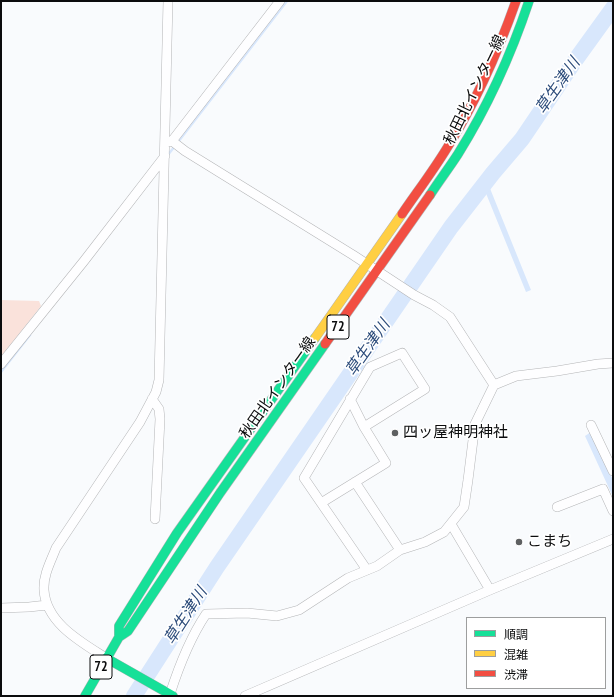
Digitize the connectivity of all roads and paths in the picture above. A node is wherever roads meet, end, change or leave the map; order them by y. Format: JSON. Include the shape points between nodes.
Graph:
{"nodes":[{"id":1,"x":168,"y":1,"type":"edge"},
{"id":2,"x":280,"y":1,"type":"edge"},
{"id":3,"x":516,"y":1,"type":"edge"},
{"id":4,"x":529,"y":1,"type":"edge"},
{"id":5,"x":173,"y":143,"type":"junction"},
{"id":6,"x":165,"y":156,"type":"junction"},
{"id":7,"x":367,"y":264,"type":"junction"},
{"id":8,"x":378,"y":271,"type":"junction"},
{"id":9,"x":613,"y":363,"type":"edge"},
{"id":10,"x":1,"y":364,"type":"edge"},
{"id":11,"x":494,"y":385,"type":"junction"},
{"id":12,"x":152,"y":399,"type":"junction"},
{"id":13,"x":350,"y":399,"type":"junction"},
{"id":14,"x":591,"y":425,"type":"dead end"},
{"id":15,"x":364,"y":427,"type":"junction"},
{"id":16,"x":613,"y":471,"type":"edge"},
{"id":17,"x":355,"y":482,"type":"junction"},
{"id":18,"x":321,"y":503,"type":"junction"},
{"id":19,"x":557,"y":507,"type":"dead end"},
{"id":20,"x":613,"y":511,"type":"edge"},
{"id":21,"x":155,"y":519,"type":"dead end"},
{"id":22,"x":451,"y":524,"type":"junction"},
{"id":23,"x":613,"y":539,"type":"edge"},
{"id":24,"x":400,"y":550,"type":"junction"},
{"id":25,"x":366,"y":570,"type":"junction"},
{"id":26,"x":490,"y":590,"type":"junction"},
{"id":27,"x":46,"y":605,"type":"junction"},
{"id":28,"x":1,"y":608,"type":"edge"},
{"id":29,"x":119,"y":637,"type":"junction"},
{"id":30,"x":106,"y":658,"type":"junction"},
{"id":31,"x":169,"y":693,"type":"edge"},
{"id":32,"x":84,"y":696,"type":"edge"},
{"id":33,"x":245,"y":696,"type":"edge"}],
"edges":[{"from":1,"to":5,"type":"street"},
{"from":2,"to":5,"type":"street"},
{"from":3,"to":7,"type":"main road","name":"秋田北インター線","number":"72","via":[[492,63],[463,122],[435,167]]},
{"from":4,"to":8,"type":"main road","name":"秋田北インター線","number":"72","via":[[506,61],[470,136]]},
{"from":5,"to":6,"type":"street"},
{"from":5,"to":7,"type":"street"},
{"from":6,"to":10,"type":"street"},
{"from":6,"to":12,"type":"street","via":[[159,380]]},
{"from":7,"to":8,"type":"street"},
{"from":7,"to":29,"type":"main road","name":"秋田北インター線","number":"72","via":[[177,533],[119,626]]},
{"from":8,"to":11,"type":"street","via":[[450,317]]},
{"from":8,"to":29,"type":"main road","name":"秋田北インター線","number":"72","via":[[220,493],[128,631]]},
{"from":9,"to":11,"type":"street","via":[[516,376]]},
{"from":11,"to":22,"type":"street","via":[[475,424],[464,507]]},
{"from":12,"to":21,"type":"street","via":[[159,409],[160,419]]},
{"from":12,"to":27,"type":"street","via":[[119,455],[56,548],[43,589]]},
{"from":13,"to":15,"type":"street"},
{"from":13,"to":15,"type":"street","via":[[370,367],[402,353],[425,389]]},
{"from":13,"to":18,"type":"street","via":[[304,478]]},
{"from":14,"to":16,"type":"street"},
{"from":15,"to":17,"type":"street","via":[[386,463]]},
{"from":17,"to":18,"type":"street"},
{"from":17,"to":24,"type":"street"},
{"from":18,"to":25,"type":"street"},
{"from":19,"to":20,"type":"street","via":[[603,489]]},
{"from":22,"to":24,"type":"street","via":[[444,532],[425,542]]},
{"from":22,"to":26,"type":"street"},
{"from":23,"to":26,"type":"street"},
{"from":24,"to":25,"type":"street","via":[[377,566]]},
{"from":25,"to":31,"type":"street","via":[[348,578],[299,610],[277,616],[247,613],[206,614],[196,628]]},
{"from":26,"to":33,"type":"street"},
{"from":27,"to":28,"type":"street"},
{"from":27,"to":30,"type":"street","via":[[69,634]]},
{"from":29,"to":30,"type":"main road","name":"秋田北インター線","number":"72"},
{"from":30,"to":31,"type":"main road"},
{"from":30,"to":32,"type":"main road","name":"秋田北インター線","number":"72"}]}
